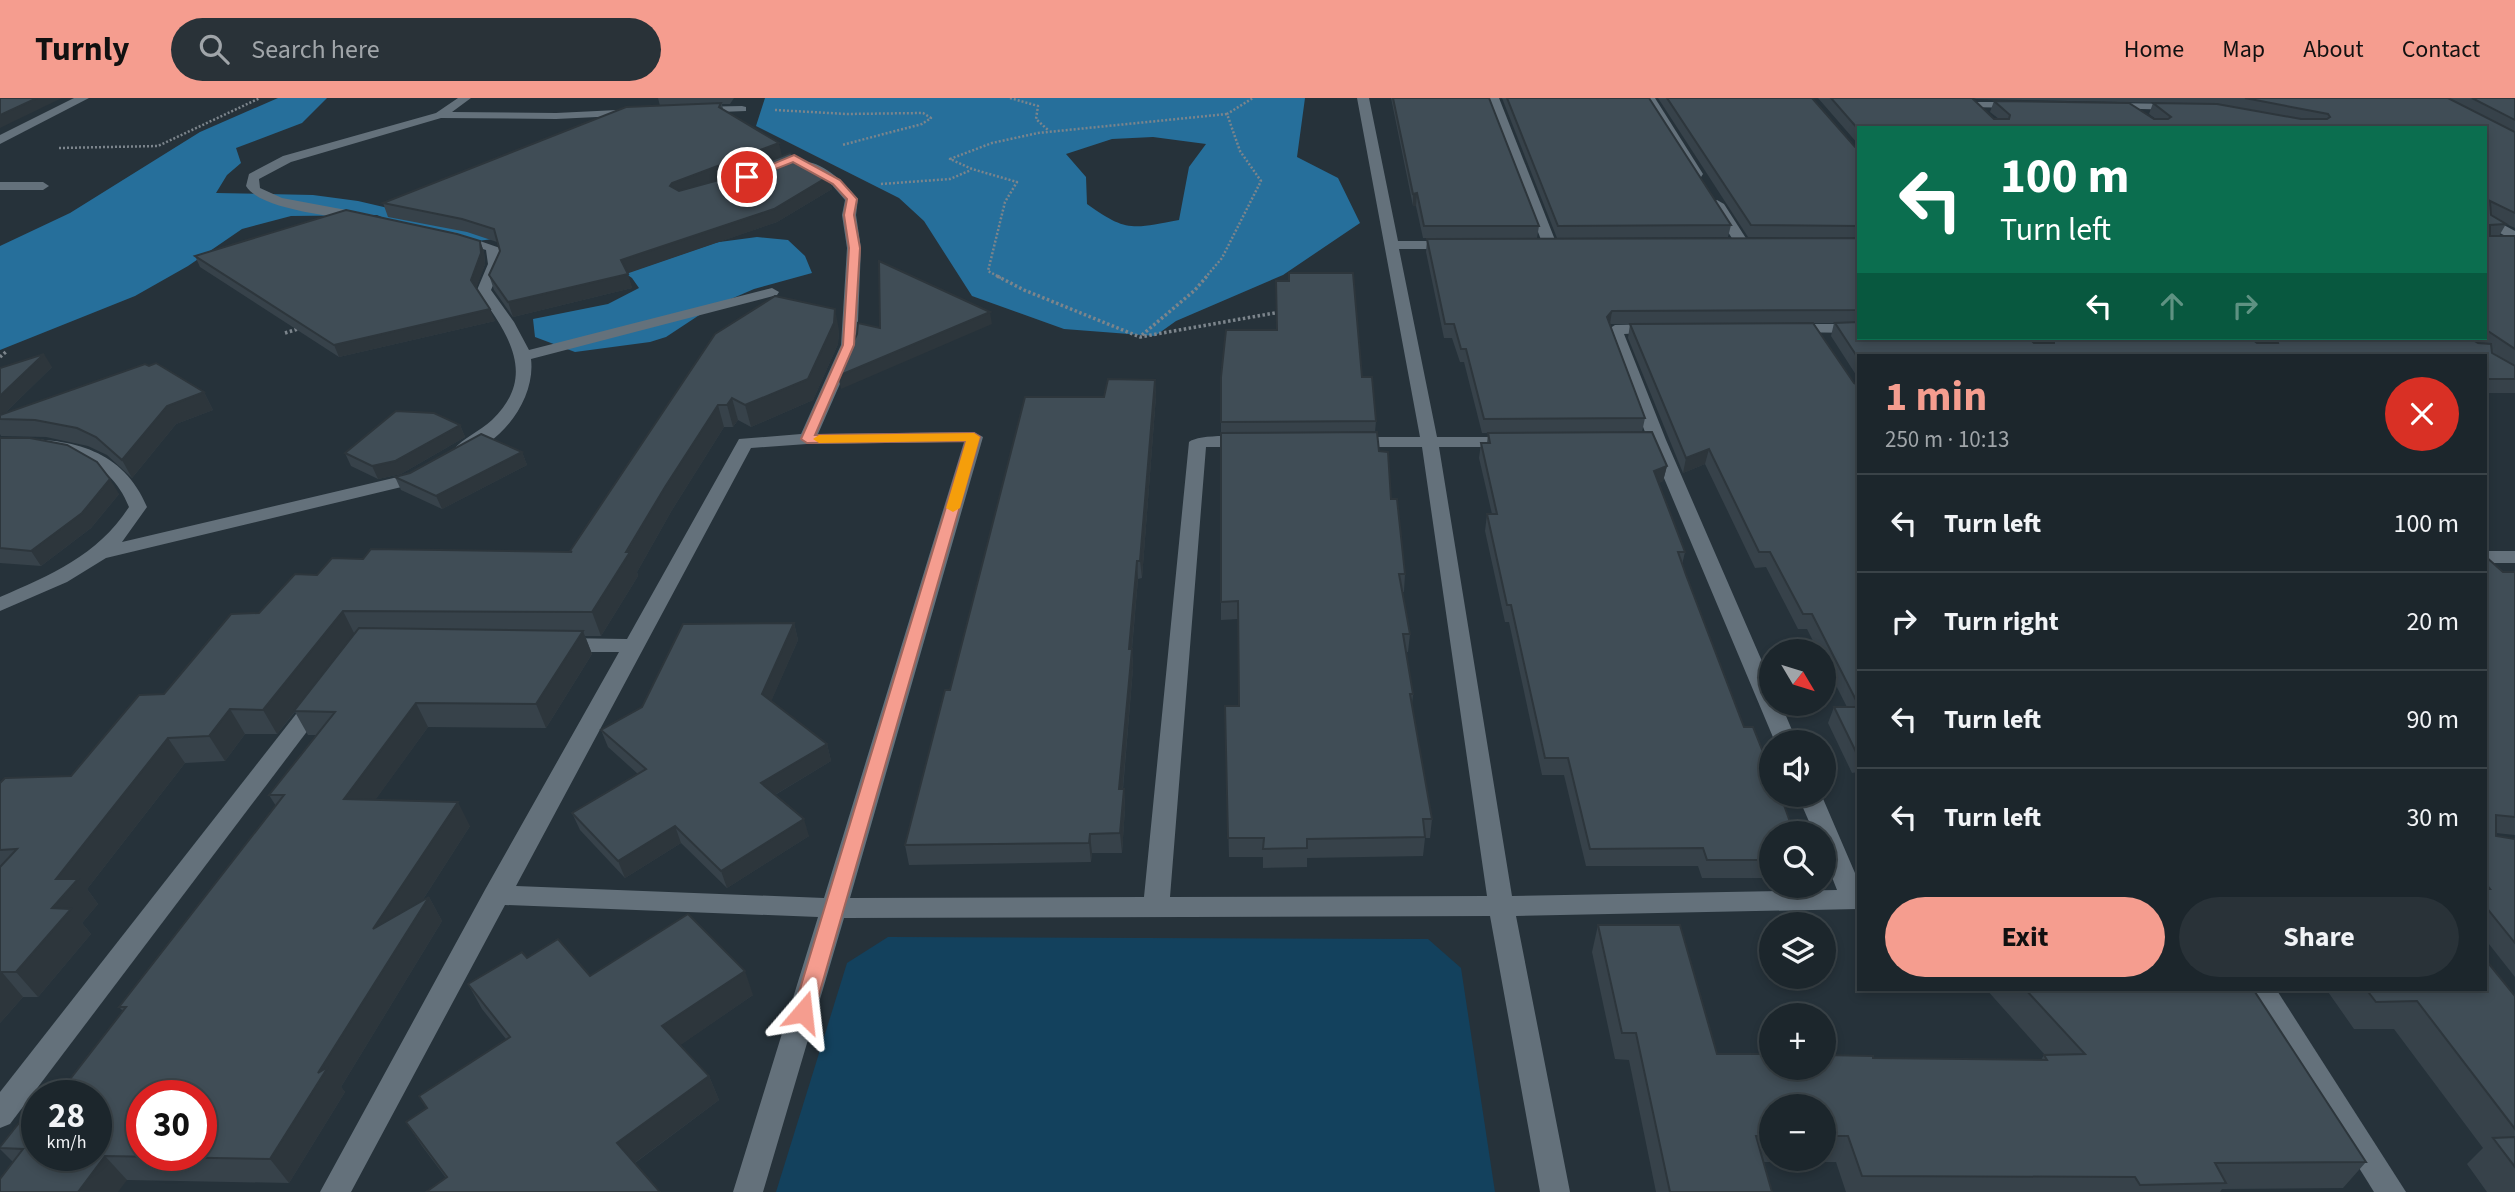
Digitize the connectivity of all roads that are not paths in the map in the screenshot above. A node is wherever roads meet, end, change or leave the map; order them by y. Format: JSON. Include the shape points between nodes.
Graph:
{"nodes":[{"id":1,"x":83,"y":98,"type":"edge"},
{"id":2,"x":465,"y":98,"type":"edge"},
{"id":3,"x":1363,"y":98,"type":"edge"},
{"id":4,"x":1493,"y":98,"type":"edge"},
{"id":5,"x":1649,"y":98,"type":"edge"},
{"id":6,"x":2116,"y":98,"type":"edge"},
{"id":7,"x":1968,"y":101,"type":"edge"},
{"id":8,"x":2037,"y":105,"type":"edge"},
{"id":9,"x":2088,"y":106,"type":"edge"},
{"id":10,"x":2127,"y":106,"type":"junction"},
{"id":11,"x":2188,"y":107,"type":"edge"},
{"id":12,"x":742,"y":109,"type":"road end"},
{"id":13,"x":687,"y":111,"type":"edge"},
{"id":14,"x":645,"y":112,"type":"edge"},
{"id":15,"x":440,"y":115,"type":"junction"},
{"id":16,"x":1990,"y":120,"type":"edge"},
{"id":17,"x":2148,"y":121,"type":"edge"},
{"id":18,"x":0,"y":140,"type":"edge"},
{"id":19,"x":794,"y":158,"type":"edge"},
{"id":20,"x":0,"y":186,"type":"edge"},
{"id":21,"x":43,"y":186,"type":"dead end"},
{"id":22,"x":2487,"y":220,"type":"edge"},
{"id":23,"x":385,"y":223,"type":"edge"},
{"id":24,"x":441,"y":234,"type":"edge"},
{"id":25,"x":2515,"y":237,"type":"edge"},
{"id":26,"x":2495,"y":243,"type":"edge"},
{"id":27,"x":2515,"y":243,"type":"edge"},
{"id":28,"x":1742,"y":244,"type":"edge"},
{"id":29,"x":1470,"y":245,"type":"edge"},
{"id":30,"x":1550,"y":245,"type":"edge"},
{"id":31,"x":1390,"y":246,"type":"junction"},
{"id":32,"x":772,"y":292,"type":"dead end"},
{"id":33,"x":1775,"y":329,"type":"edge"},
{"id":34,"x":1815,"y":329,"type":"junction"},
{"id":35,"x":1857,"y":329,"type":"edge"},
{"id":36,"x":1669,"y":330,"type":"edge"},
{"id":37,"x":1830,"y":350,"type":"edge"},
{"id":38,"x":523,"y":356,"type":"junction"},
{"id":39,"x":807,"y":439,"type":"junction"},
{"id":40,"x":1537,"y":441,"type":"edge"},
{"id":41,"x":1266,"y":442,"type":"edge"},
{"id":42,"x":1334,"y":442,"type":"edge"},
{"id":43,"x":1430,"y":443,"type":"junction"},
{"id":44,"x":0,"y":444,"type":"edge"},
{"id":45,"x":105,"y":552,"type":"junction"},
{"id":46,"x":2488,"y":555,"type":"edge"},
{"id":47,"x":2515,"y":557,"type":"edge"},
{"id":48,"x":0,"y":604,"type":"edge"},
{"id":49,"x":538,"y":644,"type":"edge"},
{"id":50,"x":632,"y":646,"type":"junction"},
{"id":51,"x":330,"y":686,"type":"edge"},
{"id":52,"x":1781,"y":730,"type":"edge"},
{"id":53,"x":1815,"y":807,"type":"edge"},
{"id":54,"x":495,"y":895,"type":"junction"},
{"id":55,"x":1856,"y":899,"type":"edge"},
{"id":56,"x":1501,"y":906,"type":"junction"},
{"id":57,"x":834,"y":908,"type":"junction"},
{"id":58,"x":1156,"y":908,"type":"junction"},
{"id":59,"x":2262,"y":991,"type":"edge"},
{"id":60,"x":0,"y":1115,"type":"edge"},
{"id":61,"x":335,"y":1192,"type":"edge"},
{"id":62,"x":748,"y":1192,"type":"edge"},
{"id":63,"x":1555,"y":1192,"type":"edge"},
{"id":64,"x":2391,"y":1192,"type":"edge"}],
"edges":[{"from":1,"to":18,"type":"street"},
{"from":2,"to":15,"type":"street"},
{"from":3,"to":31,"type":"street"},
{"from":4,"to":30,"type":"street"},
{"from":5,"to":28,"type":"street"},
{"from":6,"to":10,"type":"street"},
{"from":7,"to":8,"type":"street"},
{"from":7,"to":16,"type":"street"},
{"from":9,"to":10,"type":"street"},
{"from":10,"to":11,"type":"street"},
{"from":10,"to":17,"type":"street"},
{"from":12,"to":13,"type":"street"},
{"from":14,"to":15,"type":"street"},
{"from":15,"to":23,"type":"street","via":[[344,140],[267,167],[253,177],[255,191],[279,201]]},
{"from":19,"to":39,"type":"street","via":[[836,182],[852,199],[849,345]]},
{"from":20,"to":21,"type":"street"},
{"from":22,"to":25,"type":"street"},
{"from":24,"to":38,"type":"street","via":[[493,248],[495,264],[484,290]]},
{"from":26,"to":27,"type":"street"},
{"from":29,"to":31,"type":"street"},
{"from":31,"to":43,"type":"street"},
{"from":32,"to":38,"type":"street"},
{"from":33,"to":34,"type":"street"},
{"from":34,"to":35,"type":"street"},
{"from":34,"to":37,"type":"street"},
{"from":36,"to":52,"type":"street","via":[[1615,330],[1650,440]]},
{"from":38,"to":45,"type":"street","via":[[520,395],[504,418],[479,440],[408,480]]},
{"from":39,"to":50,"type":"street","via":[[745,443]]},
{"from":39,"to":57,"type":"street","via":[[974,437]]},
{"from":40,"to":43,"type":"street"},
{"from":41,"to":58,"type":"street","via":[[1198,442]]},
{"from":42,"to":43,"type":"street"},
{"from":43,"to":56,"type":"street"},
{"from":44,"to":45,"type":"street","via":[[75,450],[119,471],[134,490],[138,507],[128,527]]},
{"from":45,"to":48,"type":"street"},
{"from":46,"to":47,"type":"street"},
{"from":49,"to":50,"type":"street"},
{"from":50,"to":54,"type":"street"},
{"from":51,"to":60,"type":"street"},
{"from":53,"to":55,"type":"street"},
{"from":54,"to":57,"type":"street"},
{"from":54,"to":61,"type":"street"},
{"from":55,"to":56,"type":"street"},
{"from":56,"to":58,"type":"street"},
{"from":56,"to":63,"type":"street"},
{"from":57,"to":58,"type":"street"},
{"from":57,"to":62,"type":"street"},
{"from":59,"to":64,"type":"street"}]}
